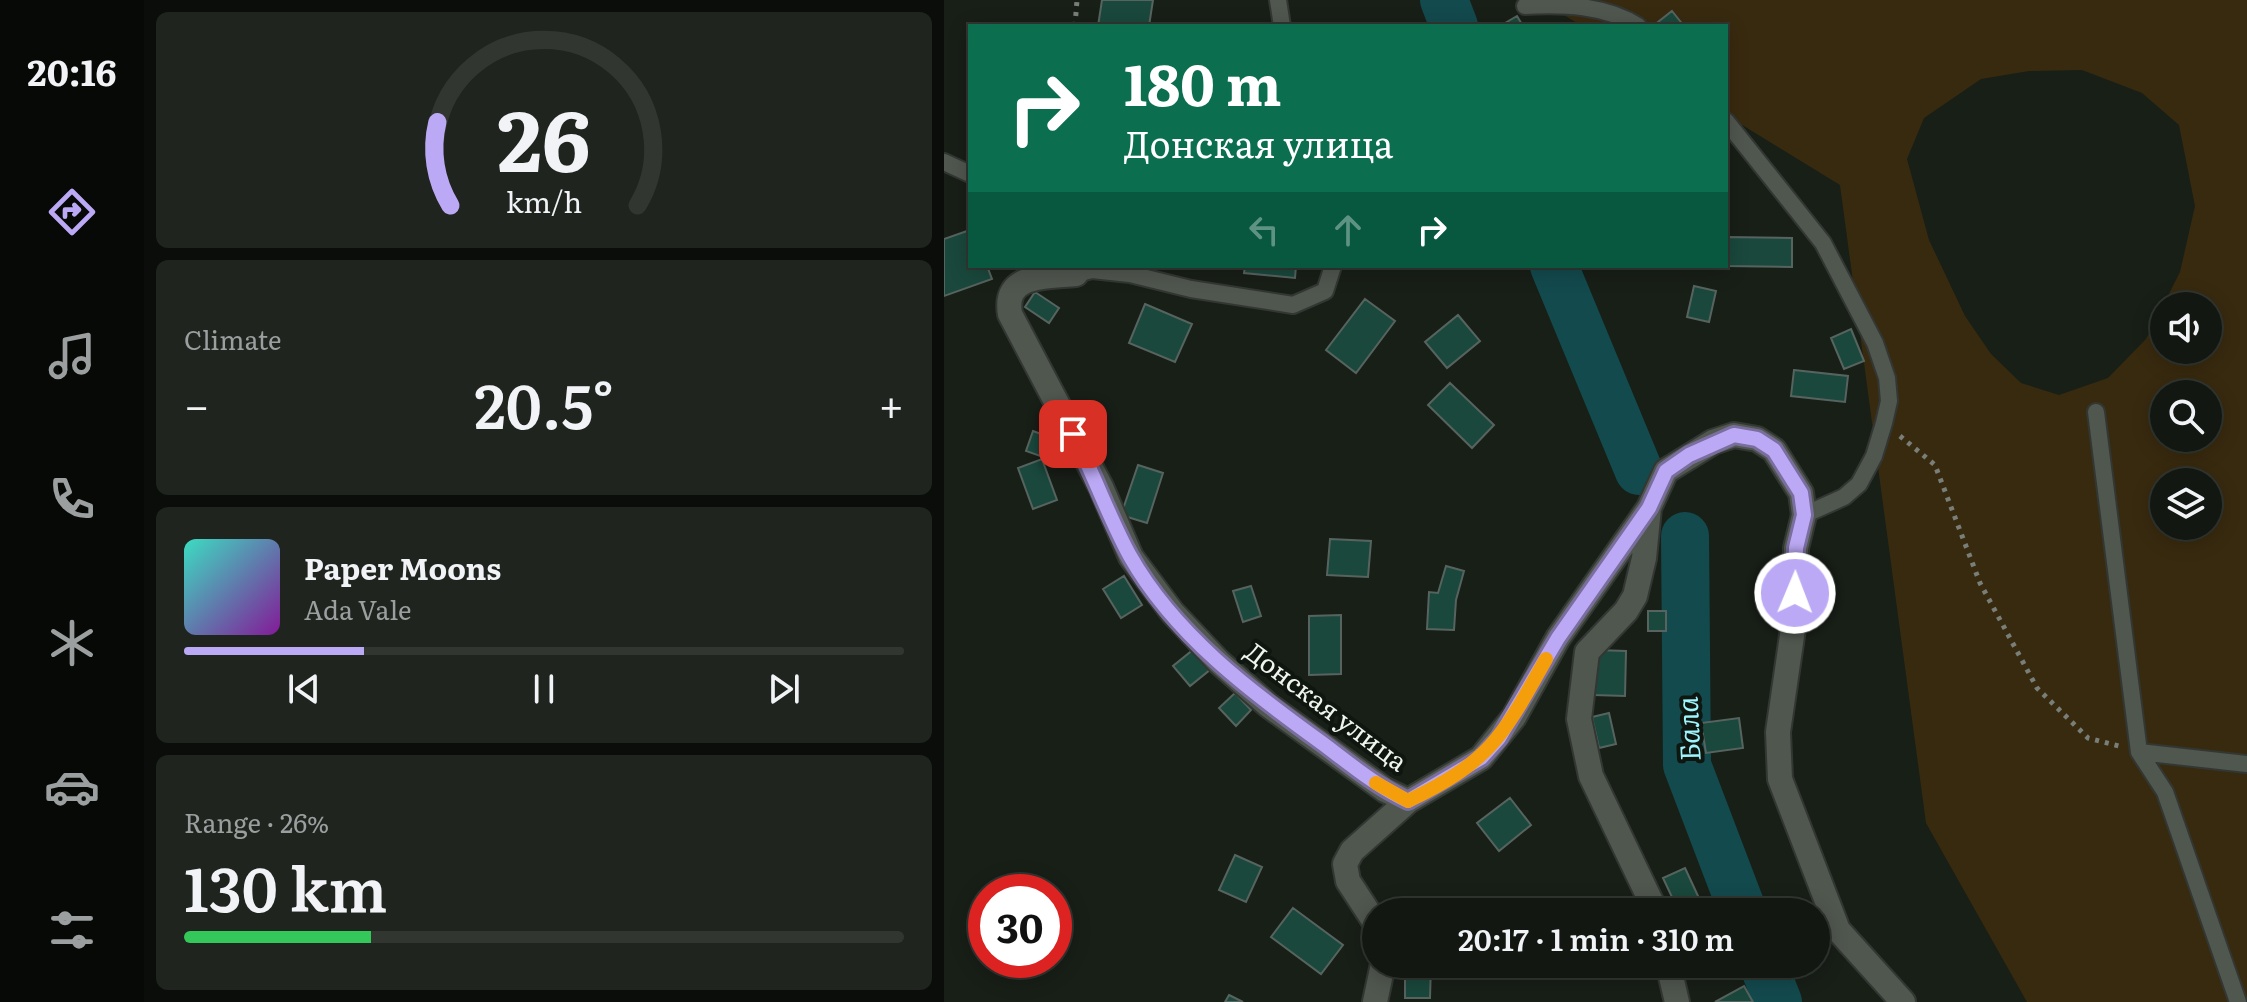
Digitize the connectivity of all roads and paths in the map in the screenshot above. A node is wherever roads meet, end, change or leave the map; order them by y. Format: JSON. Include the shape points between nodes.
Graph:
{"nodes":[{"id":1,"x":1077,"y":0,"type":"edge"},
{"id":2,"x":1278,"y":0,"type":"edge"},
{"id":3,"x":1525,"y":6,"type":"dead end"},
{"id":4,"x":1075,"y":24,"type":"edge"},
{"id":5,"x":1282,"y":24,"type":"edge"},
{"id":6,"x":1634,"y":24,"type":"edge"},
{"id":7,"x":1728,"y":124,"type":"edge"},
{"id":8,"x":944,"y":162,"type":"edge"},
{"id":9,"x":968,"y":173,"type":"edge"},
{"id":10,"x":1332,"y":268,"type":"edge"},
{"id":11,"x":1076,"y":274,"type":"joint"},
{"id":12,"x":2096,"y":412,"type":"dead end"},
{"id":13,"x":1884,"y":423,"type":"junction"},
{"id":14,"x":1649,"y":508,"type":"junction"},
{"id":15,"x":1804,"y":515,"type":"junction"},
{"id":16,"x":2139,"y":752,"type":"junction"},
{"id":17,"x":2247,"y":764,"type":"edge"},
{"id":18,"x":1408,"y":801,"type":"junction"},
{"id":19,"x":1649,"y":898,"type":"edge"},
{"id":20,"x":1362,"y":902,"type":"edge"},
{"id":21,"x":1380,"y":978,"type":"edge"},
{"id":22,"x":1671,"y":978,"type":"edge"},
{"id":23,"x":1375,"y":1002,"type":"edge"},
{"id":24,"x":1677,"y":1002,"type":"edge"},
{"id":25,"x":1903,"y":1002,"type":"edge"},
{"id":26,"x":2238,"y":1002,"type":"edge"}],
"edges":[{"from":1,"to":4,"type":"path"},
{"from":2,"to":5,"type":"lane"},
{"from":3,"to":6,"type":"lane","via":[[1593,9]]},
{"from":7,"to":13,"type":"lane","via":[[1842,274],[1887,378]]},
{"from":8,"to":9,"type":"lane"},
{"from":10,"to":11,"type":"lane","via":[[1325,291],[1293,305],[1130,274]]},
{"from":11,"to":18,"type":"street","name":"Донская улица","via":[[1031,278],[1015,285],[1008,299],[1010,314],[1101,487],[1131,557],[1219,662],[1268,705]]},
{"from":12,"to":16,"type":"lane"},
{"from":13,"to":15,"type":"lane","via":[[1859,484]]},
{"from":13,"to":16,"type":"path","via":[[1935,465],[1980,583],[2037,688],[2088,738]]},
{"from":14,"to":15,"type":"street","via":[[1666,471],[1734,435],[1757,439],[1774,450],[1801,493]]},
{"from":14,"to":18,"type":"street","via":[[1558,638],[1499,738],[1481,758]]},
{"from":14,"to":19,"type":"street","via":[[1635,596],[1587,652],[1579,719],[1591,776]]},
{"from":15,"to":25,"type":"street","via":[[1796,548],[1795,615],[1778,732],[1780,779],[1838,930]]},
{"from":16,"to":17,"type":"lane"},
{"from":16,"to":26,"type":"lane","via":[[2165,792]]},
{"from":18,"to":20,"type":"street","name":"Донская улица","via":[[1364,837],[1345,864],[1348,881]]},
{"from":21,"to":23,"type":"street"},
{"from":22,"to":24,"type":"street"}]}
